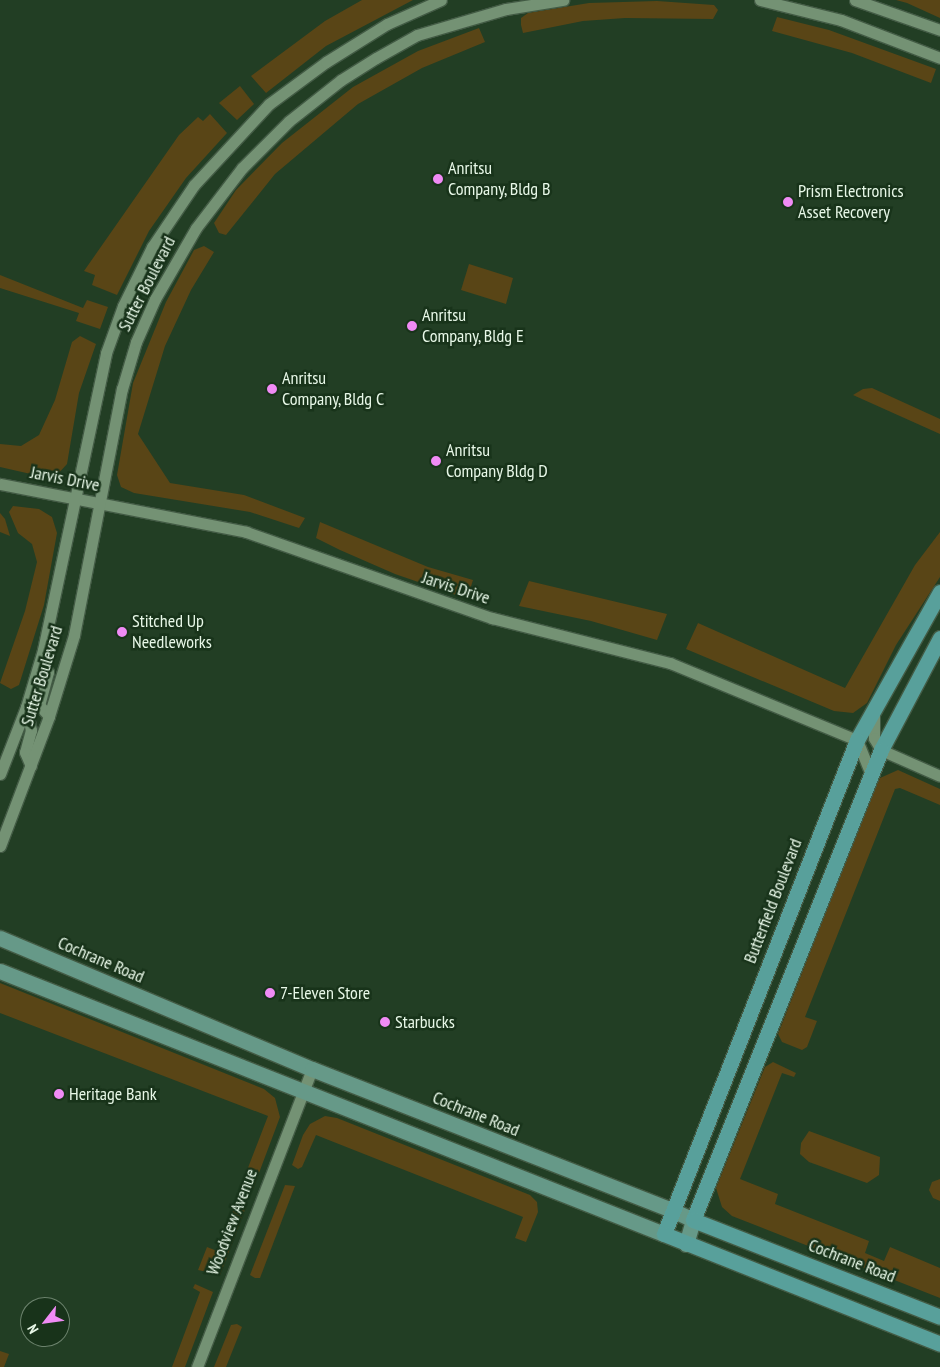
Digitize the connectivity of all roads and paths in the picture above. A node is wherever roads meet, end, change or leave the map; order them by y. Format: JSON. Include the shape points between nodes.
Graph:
{"nodes":[{"id":1,"x":441,"y":0,"type":"edge"},
{"id":2,"x":563,"y":0,"type":"edge"},
{"id":3,"x":760,"y":0,"type":"edge"},
{"id":4,"x":855,"y":0,"type":"edge"},
{"id":5,"x":506,"y":4,"type":"edge"},
{"id":6,"x":940,"y":30,"type":"edge"},
{"id":7,"x":940,"y":58,"type":"edge"},
{"id":8,"x":0,"y":484,"type":"edge"},
{"id":9,"x":76,"y":500,"type":"junction"},
{"id":10,"x":101,"y":504,"type":"junction"},
{"id":11,"x":940,"y":592,"type":"edge"},
{"id":12,"x":940,"y":638,"type":"edge"},
{"id":13,"x":41,"y":660,"type":"junction"},
{"id":14,"x":26,"y":707,"type":"junction"},
{"id":15,"x":874,"y":709,"type":"junction"},
{"id":16,"x":49,"y":716,"type":"junction"},
{"id":17,"x":858,"y":740,"type":"junction"},
{"id":18,"x":881,"y":750,"type":"junction"},
{"id":19,"x":31,"y":766,"type":"junction"},
{"id":20,"x":0,"y":774,"type":"edge"},
{"id":21,"x":871,"y":774,"type":"junction"},
{"id":22,"x":940,"y":776,"type":"edge"},
{"id":23,"x":0,"y":846,"type":"edge"},
{"id":24,"x":0,"y":938,"type":"edge"},
{"id":25,"x":0,"y":971,"type":"edge"},
{"id":26,"x":312,"y":1069,"type":"junction"},
{"id":27,"x":302,"y":1091,"type":"junction"},
{"id":28,"x":672,"y":1210,"type":"junction"},
{"id":29,"x":693,"y":1220,"type":"junction"},
{"id":30,"x":664,"y":1234,"type":"junction"},
{"id":31,"x":686,"y":1244,"type":"junction"},
{"id":32,"x":940,"y":1317,"type":"edge"},
{"id":33,"x":940,"y":1344,"type":"edge"},
{"id":34,"x":197,"y":1367,"type":"edge"}],
"edges":[{"from":1,"to":9,"type":"street","name":"Sutter Boulevard","via":[[387,24],[326,62],[269,104],[212,164],[170,216],[136,276],[108,347],[94,400]]},
{"from":2,"to":5,"type":"street","name":"Sutter Boulevard"},
{"from":3,"to":7,"type":"street","via":[[840,20]]},
{"from":4,"to":6,"type":"street"},
{"from":5,"to":10,"type":"street","name":"Sutter Boulevard","via":[[417,35],[376,58],[341,80],[289,121],[242,168],[196,228],[155,299],[136,342],[122,389]]},
{"from":8,"to":9,"type":"street","name":"Jarvis Drive"},
{"from":9,"to":10,"type":"street","name":"Jarvis Drive"},
{"from":9,"to":13,"type":"street","name":"Sutter Boulevard"},
{"from":10,"to":16,"type":"street","name":"Sutter Boulevard","via":[[74,635]]},
{"from":10,"to":17,"type":"street","name":"Jarvis Drive","via":[[246,532],[492,618],[670,663]]},
{"from":11,"to":15,"type":"main road","name":"Butterfield Boulevard"},
{"from":12,"to":18,"type":"main road"},
{"from":13,"to":14,"type":"street","name":"Sutter Boulevard"},
{"from":13,"to":16,"type":"street","via":[[48,672],[39,705]]},
{"from":14,"to":19,"type":"street","via":[[31,730],[25,752]]},
{"from":14,"to":20,"type":"street","name":"Sutter Boulevard"},
{"from":15,"to":17,"type":"main road","name":"Butterfield Boulevard"},
{"from":15,"to":18,"type":"street","via":[[874,738]]},
{"from":16,"to":19,"type":"street","name":"Sutter Boulevard"},
{"from":17,"to":21,"type":"street"},
{"from":17,"to":28,"type":"main road","name":"Butterfield Boulevard"},
{"from":18,"to":21,"type":"main road"},
{"from":18,"to":22,"type":"street"},
{"from":19,"to":23,"type":"street","name":"Sutter Boulevard"},
{"from":21,"to":29,"type":"main road"},
{"from":24,"to":26,"type":"main road","name":"Cochrane Road"},
{"from":25,"to":27,"type":"main road"},
{"from":26,"to":27,"type":"street","name":"Woodview Avenue"},
{"from":26,"to":28,"type":"main road","name":"Cochrane Road"},
{"from":27,"to":30,"type":"main road"},
{"from":27,"to":34,"type":"street","name":"Woodview Avenue"},
{"from":28,"to":29,"type":"main road","name":"Cochrane Road"},
{"from":28,"to":30,"type":"main road","name":"Butterfield Boulevard"},
{"from":29,"to":31,"type":"main road"},
{"from":29,"to":32,"type":"main road","name":"Cochrane Road"},
{"from":30,"to":31,"type":"main road"},
{"from":31,"to":33,"type":"main road"}]}
